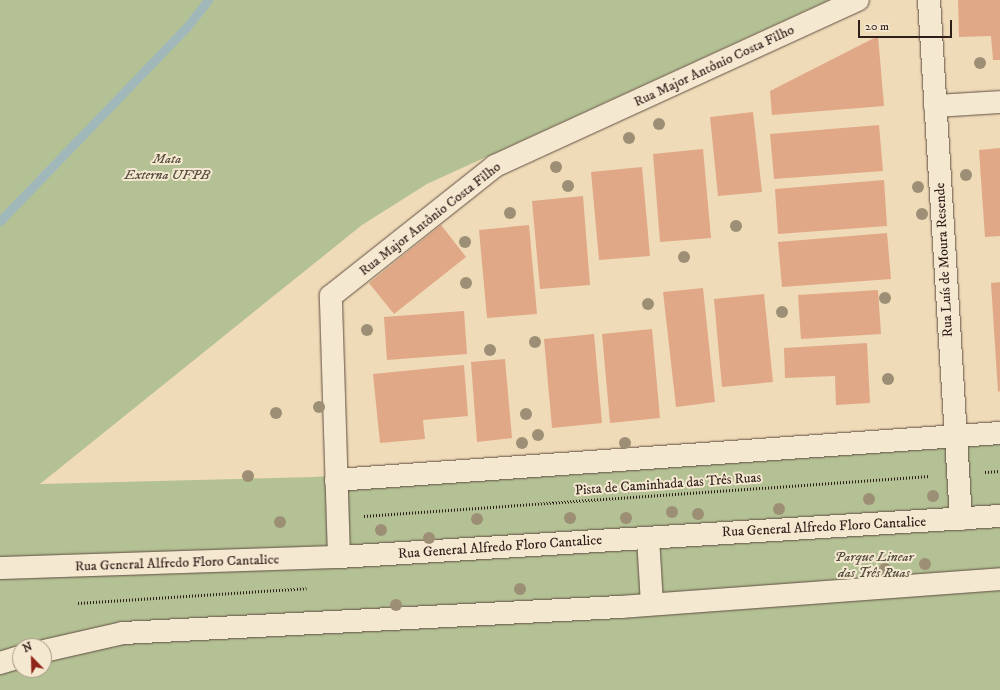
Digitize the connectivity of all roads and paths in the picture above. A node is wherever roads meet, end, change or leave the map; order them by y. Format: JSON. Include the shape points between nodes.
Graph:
{"nodes":[{"id":1,"x":858,"y":0,"type":"edge"},
{"id":2,"x":929,"y":0,"type":"edge"},
{"id":3,"x":1000,"y":102,"type":"edge"},
{"id":4,"x":935,"y":106,"type":"junction"},
{"id":5,"x":1000,"y":434,"type":"edge"},
{"id":6,"x":955,"y":436,"type":"junction"},
{"id":7,"x":1000,"y":471,"type":"edge"},
{"id":8,"x":958,"y":474,"type":"junction"},
{"id":9,"x":336,"y":480,"type":"junction"},
{"id":10,"x":1000,"y":516,"type":"edge"},
{"id":11,"x":338,"y":518,"type":"junction"},
{"id":12,"x":961,"y":519,"type":"junction"},
{"id":13,"x":648,"y":538,"type":"junction"},
{"id":14,"x":340,"y":557,"type":"junction"},
{"id":15,"x":0,"y":568,"type":"edge"},
{"id":16,"x":1000,"y":579,"type":"edge"},
{"id":17,"x":652,"y":604,"type":"junction"},
{"id":18,"x":52,"y":649,"type":"edge"},
{"id":19,"x":12,"y":659,"type":"edge"},
{"id":20,"x":0,"y":663,"type":"edge"}],
"edges":[{"from":1,"to":9,"type":"street","name":"Rua Major Antônio Costa Filho","via":[[495,166],[331,296]]},
{"from":2,"to":4,"type":"street","name":"Rua Luís de Moura Resende"},
{"from":3,"to":4,"type":"street"},
{"from":4,"to":6,"type":"street","name":"Rua Luís de Moura Resende"},
{"from":5,"to":6,"type":"street"},
{"from":6,"to":8,"type":"street","name":"Rua Luís de Moura Resende"},
{"from":6,"to":9,"type":"street"},
{"from":7,"to":8,"type":"path","name":"Pista de Caminhada das Três Ruas"},
{"from":8,"to":11,"type":"path","name":"Pista de Caminhada das Três Ruas"},
{"from":8,"to":12,"type":"street","name":"Rua Luís de Moura Resende"},
{"from":9,"to":11,"type":"street","name":"Rua Major Antônio Costa Filho"},
{"from":10,"to":12,"type":"street","name":"Rua General Alfredo Floro Cantalice"},
{"from":11,"to":14,"type":"street","name":"Rua Major Antônio Costa Filho"},
{"from":12,"to":13,"type":"street","name":"Rua General Alfredo Floro Cantalice"},
{"from":13,"to":14,"type":"street","name":"Rua General Alfredo Floro Cantalice"},
{"from":13,"to":17,"type":"street"},
{"from":14,"to":15,"type":"street","name":"Rua General Alfredo Floro Cantalice"},
{"from":16,"to":17,"type":"street"},
{"from":17,"to":18,"type":"street","via":[[123,633]]},
{"from":19,"to":20,"type":"street"}]}
